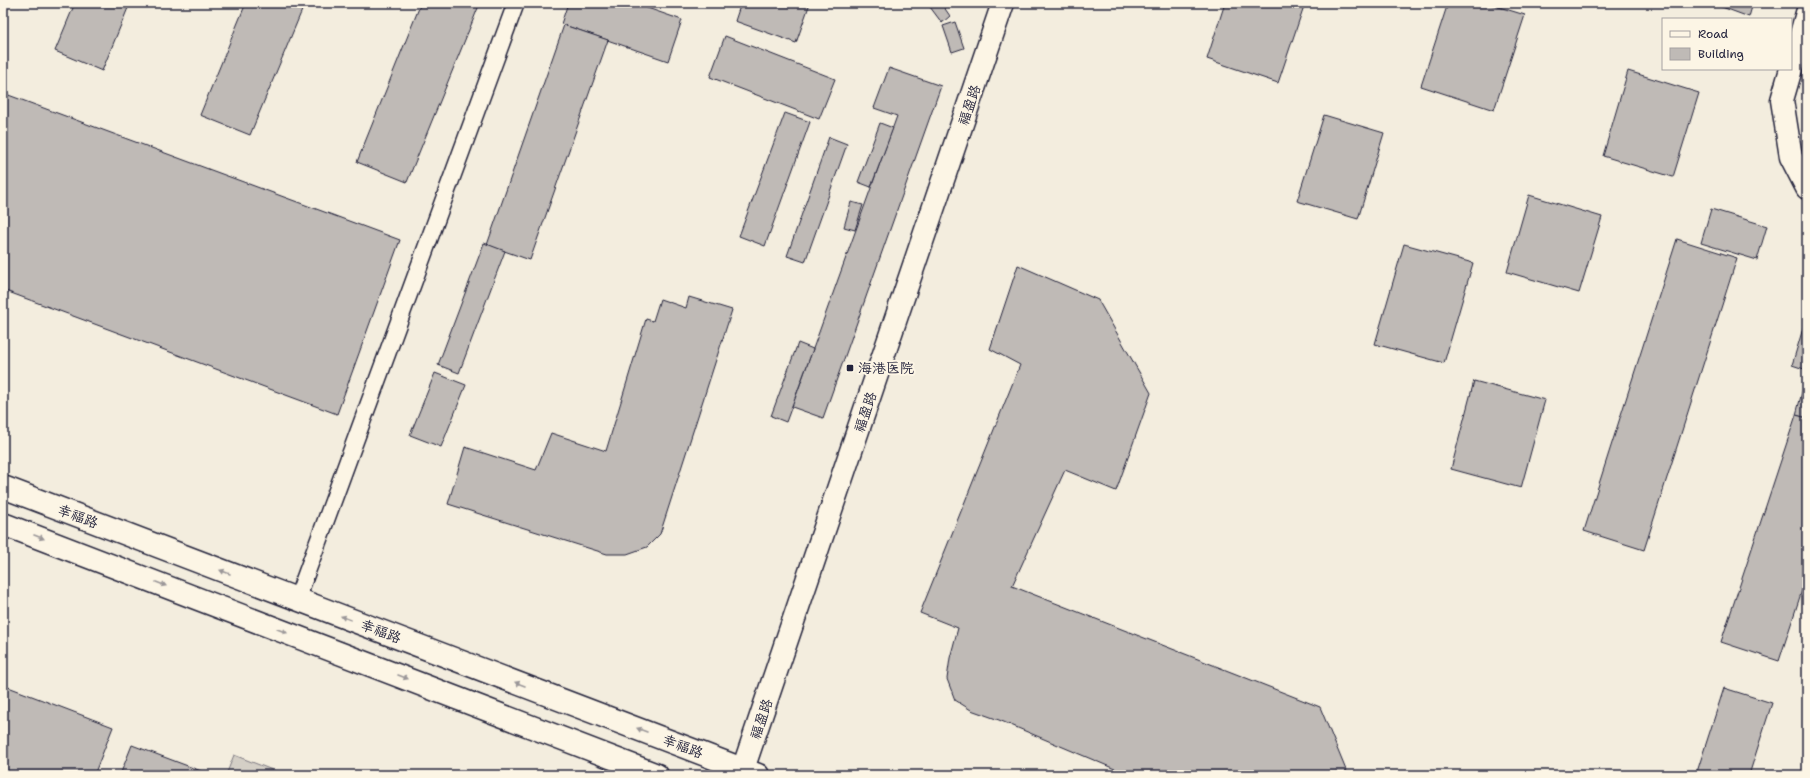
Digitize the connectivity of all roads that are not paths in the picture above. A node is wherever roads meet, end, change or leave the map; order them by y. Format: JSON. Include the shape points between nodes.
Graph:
{"nodes":[{"id":1,"x":516,"y":3,"type":"edge"},
{"id":2,"x":1004,"y":3,"type":"edge"},
{"id":3,"x":1807,"y":13,"type":"edge"},
{"id":4,"x":1792,"y":66,"type":"edge"},
{"id":5,"x":1791,"y":70,"type":"edge"},
{"id":6,"x":1807,"y":188,"type":"edge"},
{"id":7,"x":3,"y":487,"type":"edge"},
{"id":8,"x":3,"y":524,"type":"edge"},
{"id":9,"x":297,"y":599,"type":"junction"},
{"id":10,"x":748,"y":773,"type":"edge"},
{"id":11,"x":657,"y":775,"type":"edge"}],
"edges":[{"from":1,"to":9,"type":"lane"},
{"from":2,"to":10,"type":"main road","name":"福盈路"},
{"from":3,"to":4,"type":"main road"},
{"from":5,"to":6,"type":"main road","via":[[1782,100],[1790,157]]},
{"from":9,"to":7,"type":"main road","name":"幸福路","one_way":true},
{"from":8,"to":11,"type":"main road","one_way":true},
{"from":10,"to":9,"type":"main road","name":"幸福路","one_way":true}]}
